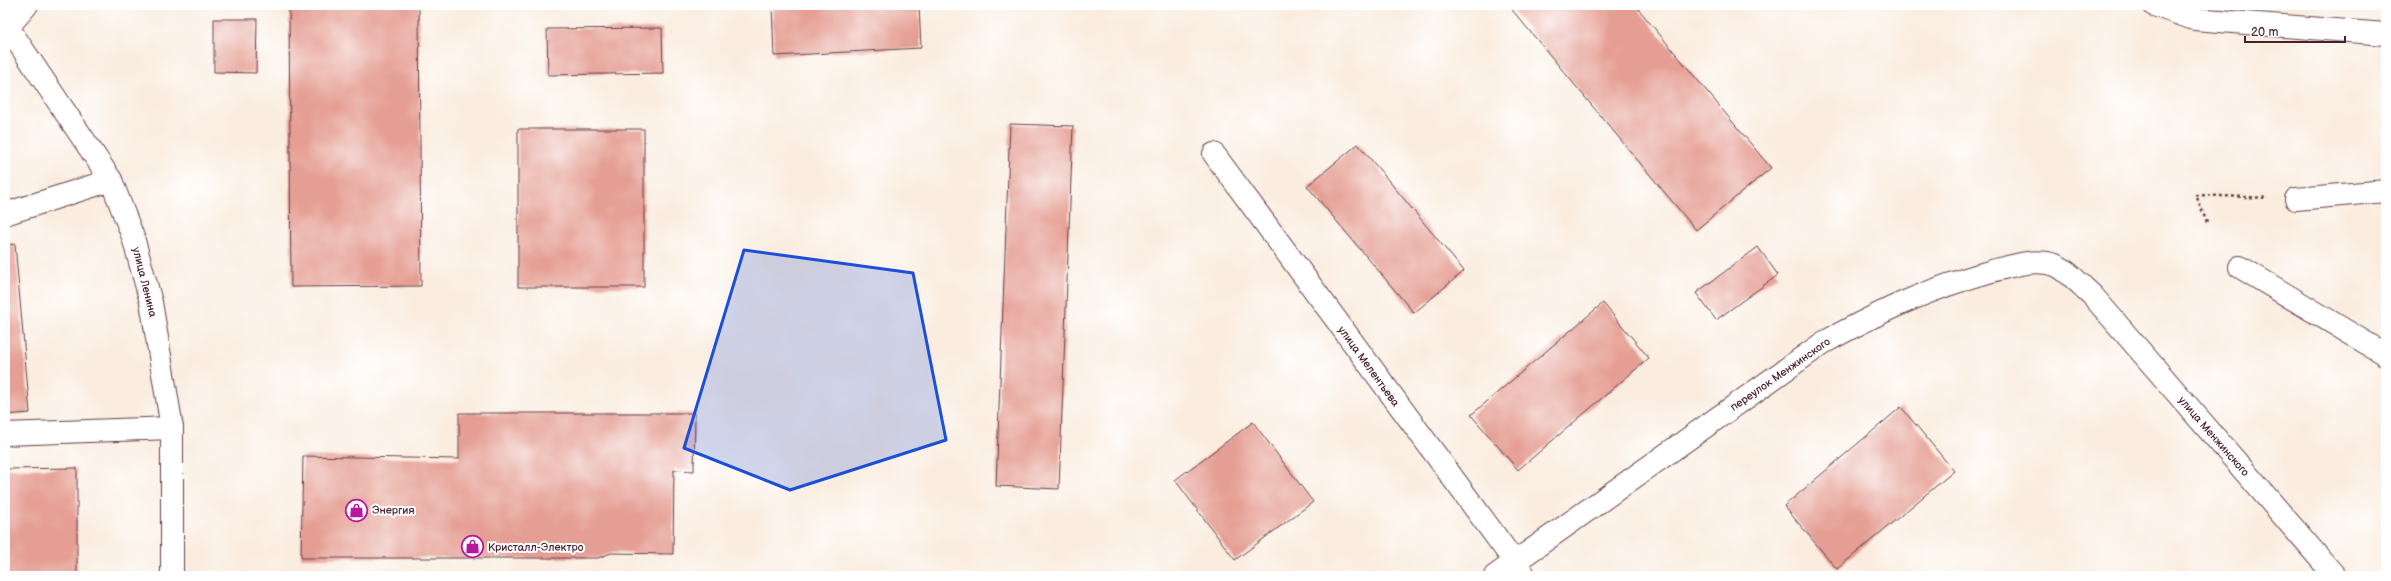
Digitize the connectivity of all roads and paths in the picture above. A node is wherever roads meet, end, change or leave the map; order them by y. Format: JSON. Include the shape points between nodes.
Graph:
{"nodes":[{"id":1,"x":27,"y":5,"type":"edge"},
{"id":2,"x":2154,"y":5,"type":"edge"},
{"id":3,"x":7,"y":24,"type":"edge"},
{"id":4,"x":2386,"y":34,"type":"edge"},
{"id":5,"x":1214,"y":154,"type":"dead end"},
{"id":6,"x":111,"y":180,"type":"junction"},
{"id":7,"x":2386,"y":191,"type":"edge"},
{"id":8,"x":2296,"y":199,"type":"joint"},
{"id":9,"x":5,"y":214,"type":"edge"},
{"id":10,"x":2207,"y":223,"type":"dead end"},
{"id":11,"x":2240,"y":267,"type":"dead end"},
{"id":12,"x":2092,"y":295,"type":"joint"},
{"id":13,"x":2386,"y":355,"type":"edge"},
{"id":14,"x":172,"y":428,"type":"junction"},
{"id":15,"x":5,"y":434,"type":"edge"},
{"id":16,"x":1519,"y":569,"type":"edge"},
{"id":17,"x":172,"y":576,"type":"edge"},
{"id":18,"x":1495,"y":576,"type":"edge"},
{"id":19,"x":2335,"y":576,"type":"edge"}],
"edges":[{"from":1,"to":3,"type":"street"},
{"from":2,"to":4,"type":"street","via":[[2194,19]]},
{"from":3,"to":6,"type":"street","name":"улица Ленина"},
{"from":5,"to":16,"type":"street","name":"улица Мелентьева"},
{"from":6,"to":9,"type":"street"},
{"from":6,"to":14,"type":"street","name":"улица Ленина","via":[[133,237],[151,302]]},
{"from":7,"to":8,"type":"street"},
{"from":8,"to":10,"type":"path","via":[[2196,195]]},
{"from":11,"to":13,"type":"street"},
{"from":12,"to":16,"type":"street","name":"переулок Менжинского","via":[[2056,265],[2036,261],[1952,282],[1917,295],[1823,343]]},
{"from":12,"to":19,"type":"street","name":"улица Менжинского"},
{"from":14,"to":15,"type":"street"},
{"from":14,"to":17,"type":"street","name":"улица Ленина"},
{"from":16,"to":18,"type":"street","name":"переулок Менжинского"}]}
